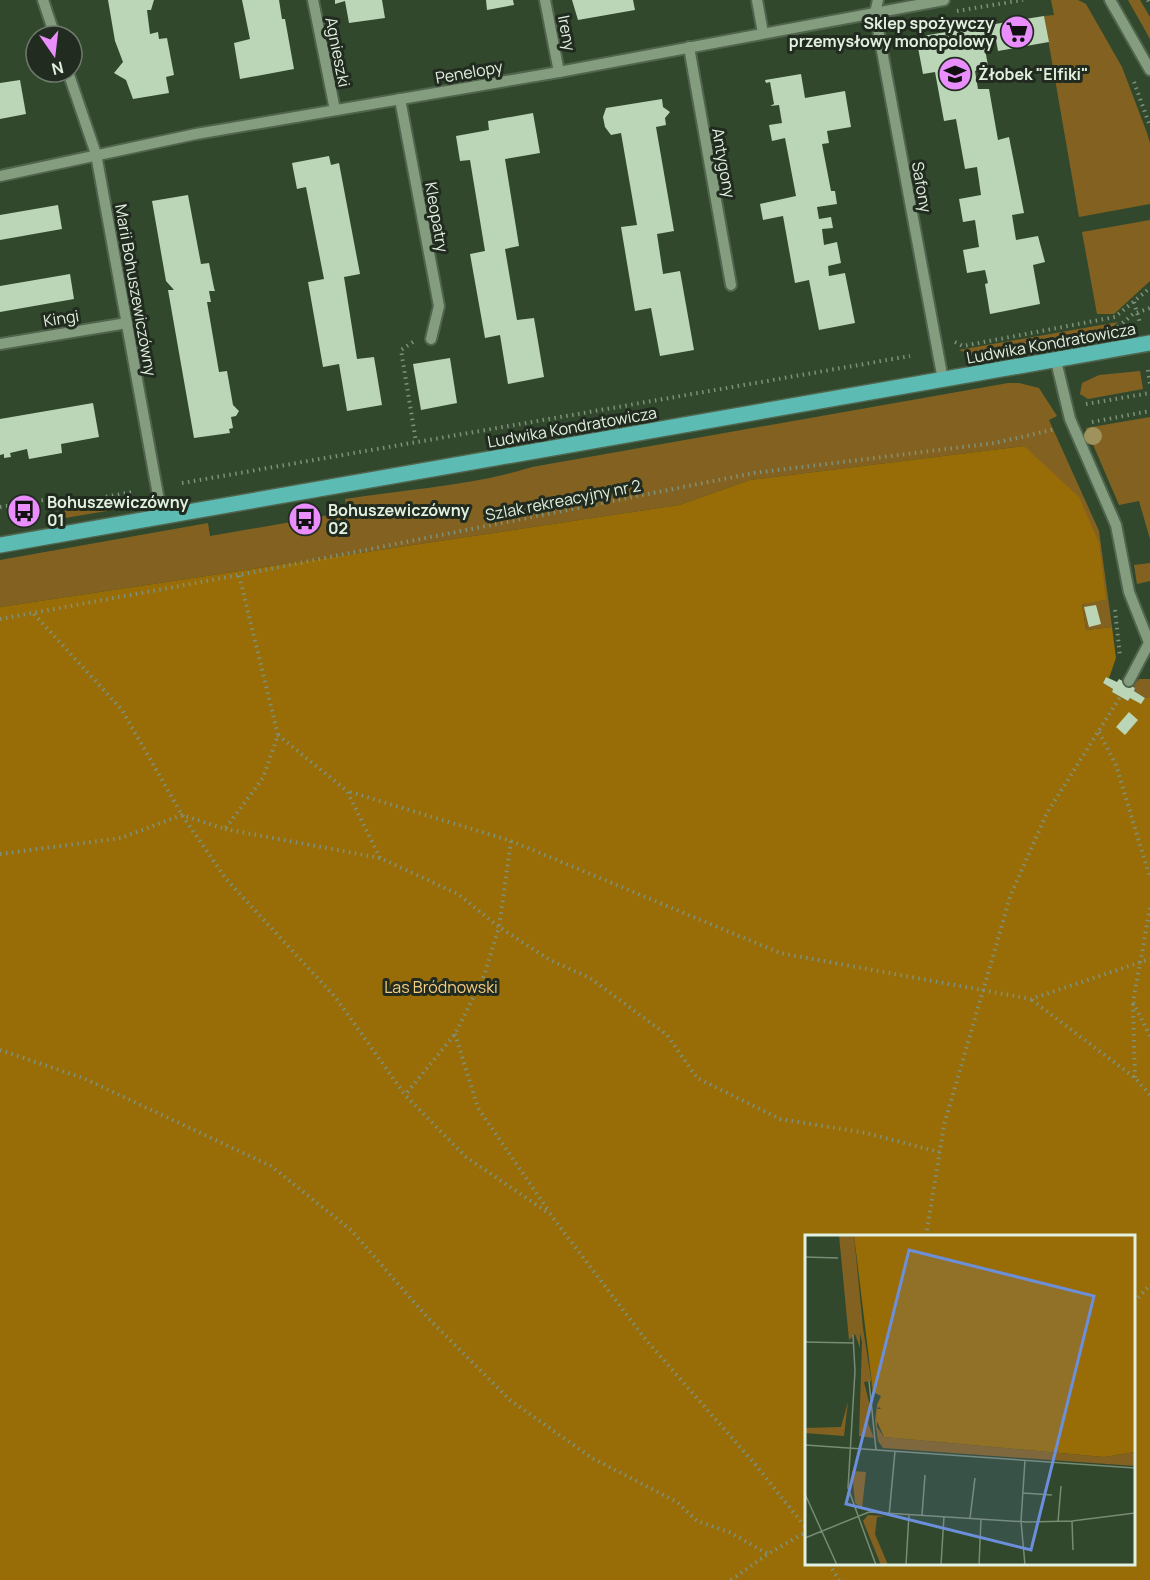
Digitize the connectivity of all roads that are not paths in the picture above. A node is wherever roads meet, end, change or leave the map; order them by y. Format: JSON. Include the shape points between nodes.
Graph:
{"nodes":[{"id":1,"x":43,"y":0,"type":"edge"},
{"id":2,"x":313,"y":0,"type":"edge"},
{"id":3,"x":545,"y":0,"type":"edge"},
{"id":4,"x":757,"y":0,"type":"edge"},
{"id":5,"x":878,"y":0,"type":"edge"},
{"id":6,"x":944,"y":0,"type":"edge"},
{"id":7,"x":1110,"y":0,"type":"edge"},
{"id":8,"x":875,"y":13,"type":"junction"},
{"id":9,"x":52,"y":24,"type":"edge"},
{"id":10,"x":764,"y":33,"type":"junction"},
{"id":11,"x":689,"y":47,"type":"junction"},
{"id":12,"x":1150,"y":70,"type":"edge"},
{"id":13,"x":559,"y":72,"type":"junction"},
{"id":14,"x":72,"y":84,"type":"edge"},
{"id":15,"x":400,"y":99,"type":"junction"},
{"id":16,"x":335,"y":110,"type":"junction"},
{"id":17,"x":96,"y":154,"type":"junction"},
{"id":18,"x":0,"y":176,"type":"edge"},
{"id":19,"x":731,"y":285,"type":"dead end"},
{"id":20,"x":127,"y":323,"type":"junction"},
{"id":21,"x":432,"y":336,"type":"road end"},
{"id":22,"x":1150,"y":343,"type":"edge"},
{"id":23,"x":0,"y":344,"type":"edge"},
{"id":24,"x":1056,"y":361,"type":"junction"},
{"id":25,"x":943,"y":380,"type":"junction"},
{"id":26,"x":162,"y":517,"type":"junction"},
{"id":27,"x":0,"y":545,"type":"edge"},
{"id":28,"x":1150,"y":644,"type":"edge"},
{"id":29,"x":1129,"y":681,"type":"dead end"}],
"edges":[{"from":1,"to":9,"type":"street"},
{"from":2,"to":16,"type":"street","name":"Agnieszki"},
{"from":3,"to":13,"type":"street","name":"Ireny"},
{"from":4,"to":10,"type":"street"},
{"from":5,"to":8,"type":"street","name":"Safony"},
{"from":6,"to":8,"type":"street","name":"Penelopy"},
{"from":7,"to":12,"type":"street"},
{"from":8,"to":10,"type":"street","name":"Penelopy"},
{"from":8,"to":25,"type":"street","name":"Safony"},
{"from":10,"to":11,"type":"street","name":"Penelopy"},
{"from":11,"to":13,"type":"street","name":"Penelopy"},
{"from":11,"to":19,"type":"street","name":"Antygony"},
{"from":13,"to":15,"type":"street","name":"Penelopy"},
{"from":14,"to":17,"type":"street","name":"Marii Bohuszewiczówny"},
{"from":15,"to":16,"type":"street","name":"Penelopy"},
{"from":15,"to":21,"type":"street","name":"Kleopatry","via":[[438,306]]},
{"from":16,"to":17,"type":"street","name":"Penelopy"},
{"from":17,"to":18,"type":"street","name":"Penelopy"},
{"from":17,"to":20,"type":"street","name":"Marii Bohuszewiczówny"},
{"from":20,"to":23,"type":"street","name":"Kingi"},
{"from":20,"to":26,"type":"street","name":"Marii Bohuszewiczówny"},
{"from":22,"to":24,"type":"main road","name":"Ludwika Kondratowicza"},
{"from":24,"to":25,"type":"main road","name":"Ludwika Kondratowicza"},
{"from":24,"to":28,"type":"street","via":[[1066,408],[1116,525],[1126,581]]},
{"from":25,"to":26,"type":"main road","name":"Ludwika Kondratowicza"},
{"from":26,"to":27,"type":"main road","name":"Ludwika Kondratowicza"},
{"from":28,"to":29,"type":"street"}]}
